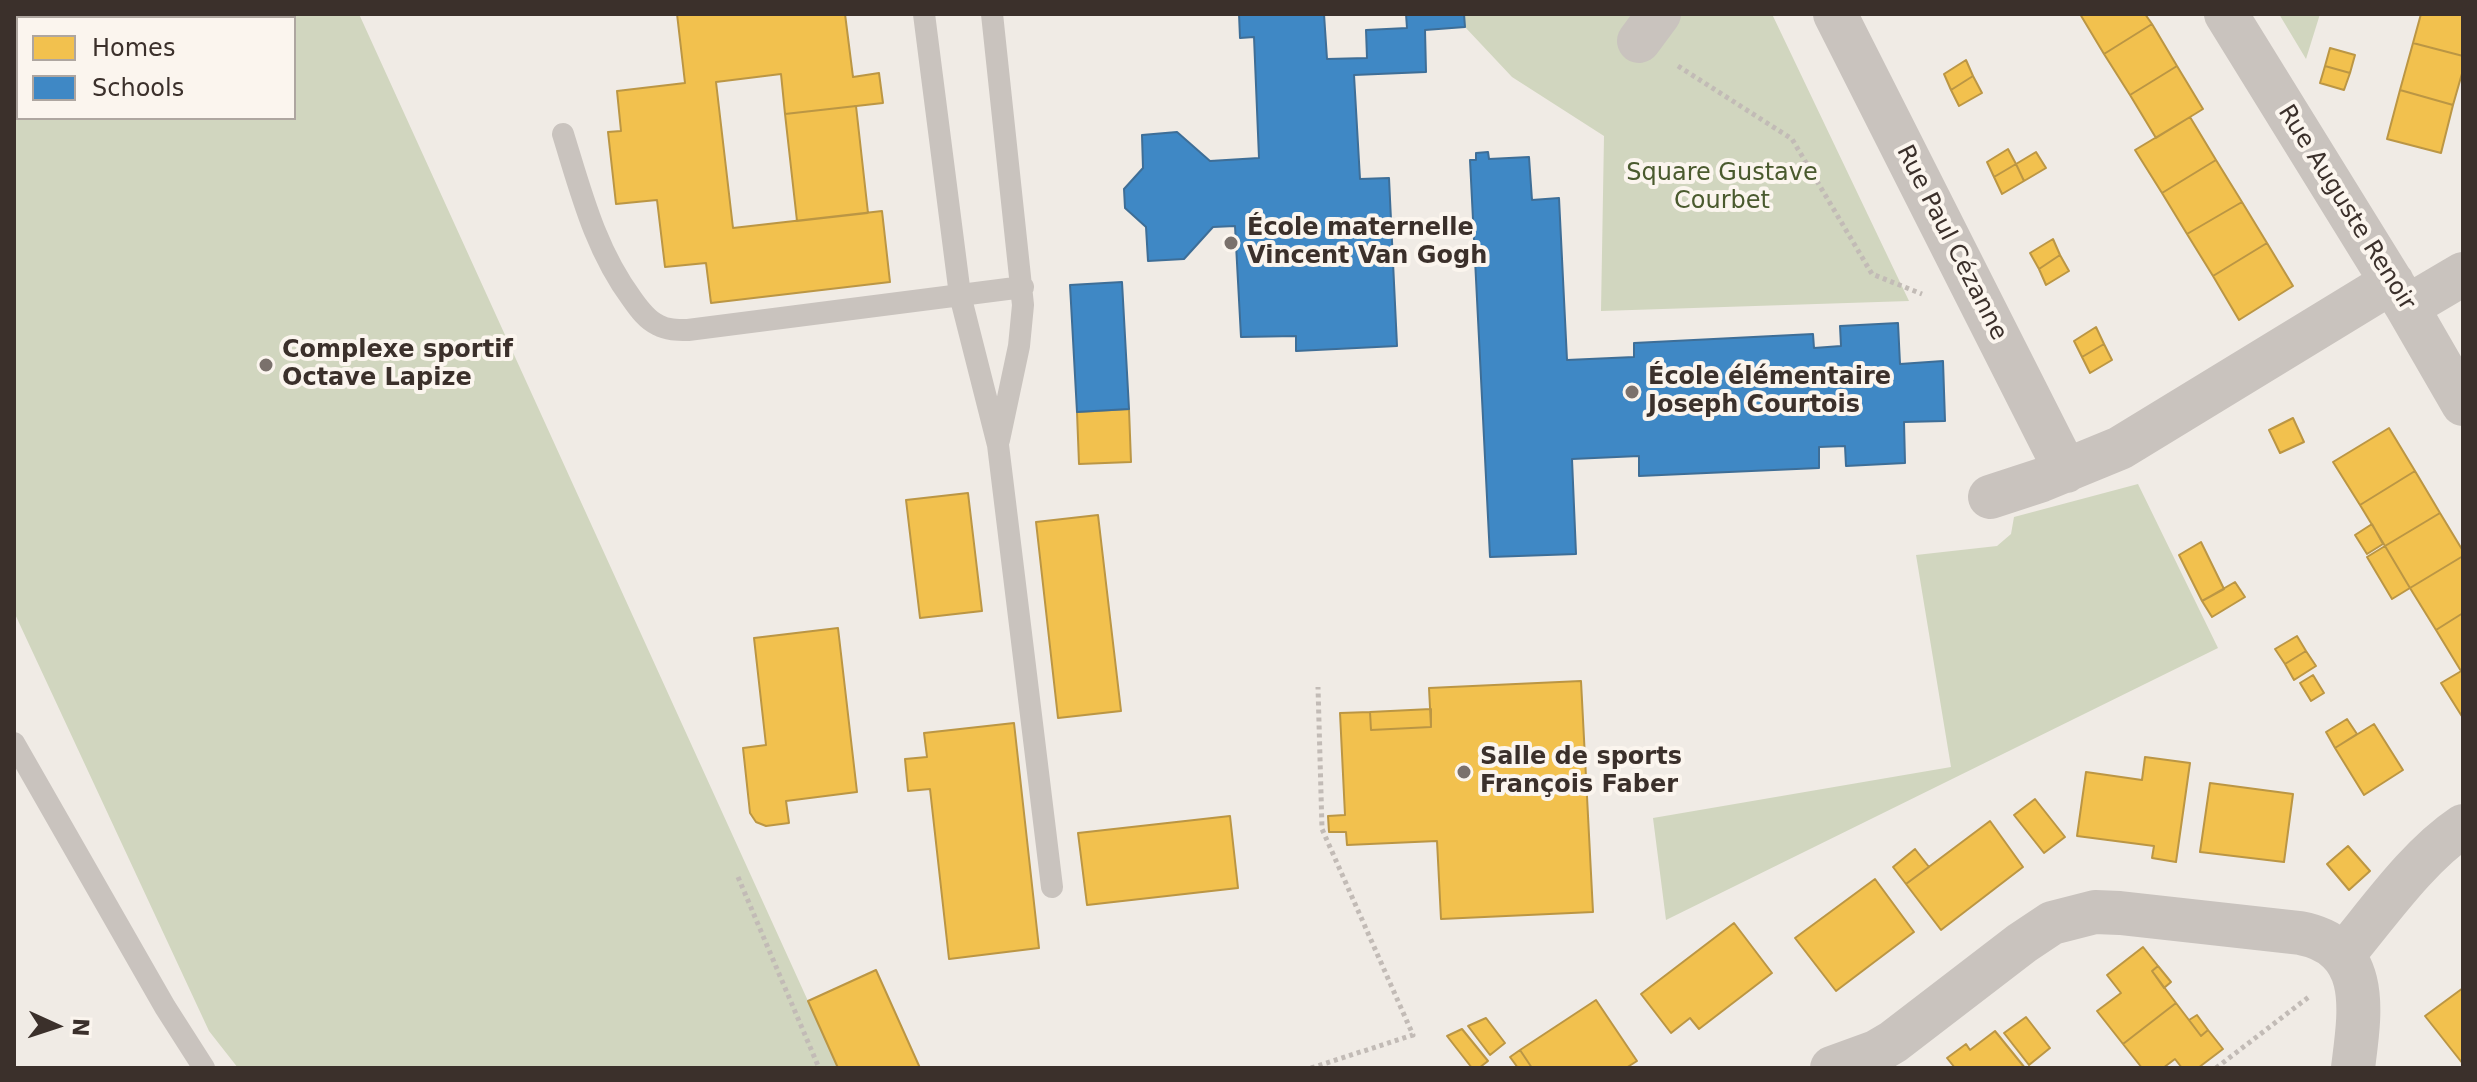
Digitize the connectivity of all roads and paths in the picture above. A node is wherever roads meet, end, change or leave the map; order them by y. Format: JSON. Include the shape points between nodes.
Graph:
{"nodes":[{"id":1,"x":924,"y":14,"type":"edge"},
{"id":2,"x":992,"y":14,"type":"edge"},
{"id":3,"x":1835,"y":14,"type":"edge"},
{"id":4,"x":2226,"y":14,"type":"edge"},
{"id":5,"x":1649,"y":27,"type":"edge"},
{"id":6,"x":563,"y":134,"type":"dead end"},
{"id":7,"x":2463,"y":274,"type":"edge"},
{"id":8,"x":1023,"y":287,"type":"junction"},
{"id":9,"x":960,"y":295,"type":"junction"},
{"id":10,"x":2400,"y":295,"type":"junction"},
{"id":11,"x":1991,"y":322,"type":"junction"},
{"id":12,"x":2463,"y":404,"type":"edge"},
{"id":13,"x":998,"y":445,"type":"junction"},
{"id":14,"x":2066,"y":471,"type":"junction"},
{"id":15,"x":1990,"y":497,"type":"dead end"},
{"id":16,"x":1318,"y":687,"type":"dead end"},
{"id":17,"x":14,"y":743,"type":"edge"},
{"id":18,"x":2463,"y":826,"type":"edge"},
{"id":19,"x":738,"y":877,"type":"dead end"},
{"id":20,"x":1052,"y":887,"type":"dead end"},
{"id":21,"x":2347,"y":960,"type":"junction"},
{"id":22,"x":204,"y":1068,"type":"edge"},
{"id":23,"x":819,"y":1068,"type":"edge"},
{"id":24,"x":1311,"y":1068,"type":"edge"},
{"id":25,"x":1832,"y":1068,"type":"edge"},
{"id":26,"x":2216,"y":1068,"type":"edge"},
{"id":27,"x":2353,"y":1068,"type":"edge"}],
"edges":[{"from":1,"to":9,"type":"lane"},
{"from":2,"to":8,"type":"lane"},
{"from":3,"to":11,"type":"street","name":"Rue Paul Cézanne"},
{"from":4,"to":10,"type":"street","name":"Rue Auguste Renoir"},
{"from":5,"to":11,"type":"path","via":[[1792,139],[1872,274]]},
{"from":6,"to":9,"type":"lane","via":[[599,245],[626,291],[660,327],[688,330]]},
{"from":7,"to":10,"type":"street"},
{"from":8,"to":9,"type":"lane"},
{"from":8,"to":13,"type":"lane","via":[[1019,346]]},
{"from":9,"to":13,"type":"lane"},
{"from":10,"to":12,"type":"street","name":"Rue Auguste Renoir"},
{"from":10,"to":14,"type":"street","via":[[2120,448]]},
{"from":11,"to":14,"type":"street","name":"Rue Paul Cézanne"},
{"from":13,"to":20,"type":"lane"},
{"from":14,"to":15,"type":"street"},
{"from":16,"to":24,"type":"path","via":[[1322,829],[1413,1035]]},
{"from":17,"to":22,"type":"lane"},
{"from":18,"to":21,"type":"street","via":[[2428,855]]},
{"from":19,"to":23,"type":"path"},
{"from":21,"to":25,"type":"street","via":[[2323,940],[2300,933],[2120,913],[2080,914],[2052,923],[2022,943],[1893,1042]]},
{"from":21,"to":26,"type":"path"},
{"from":21,"to":27,"type":"street","via":[[2358,1010]]}]}
